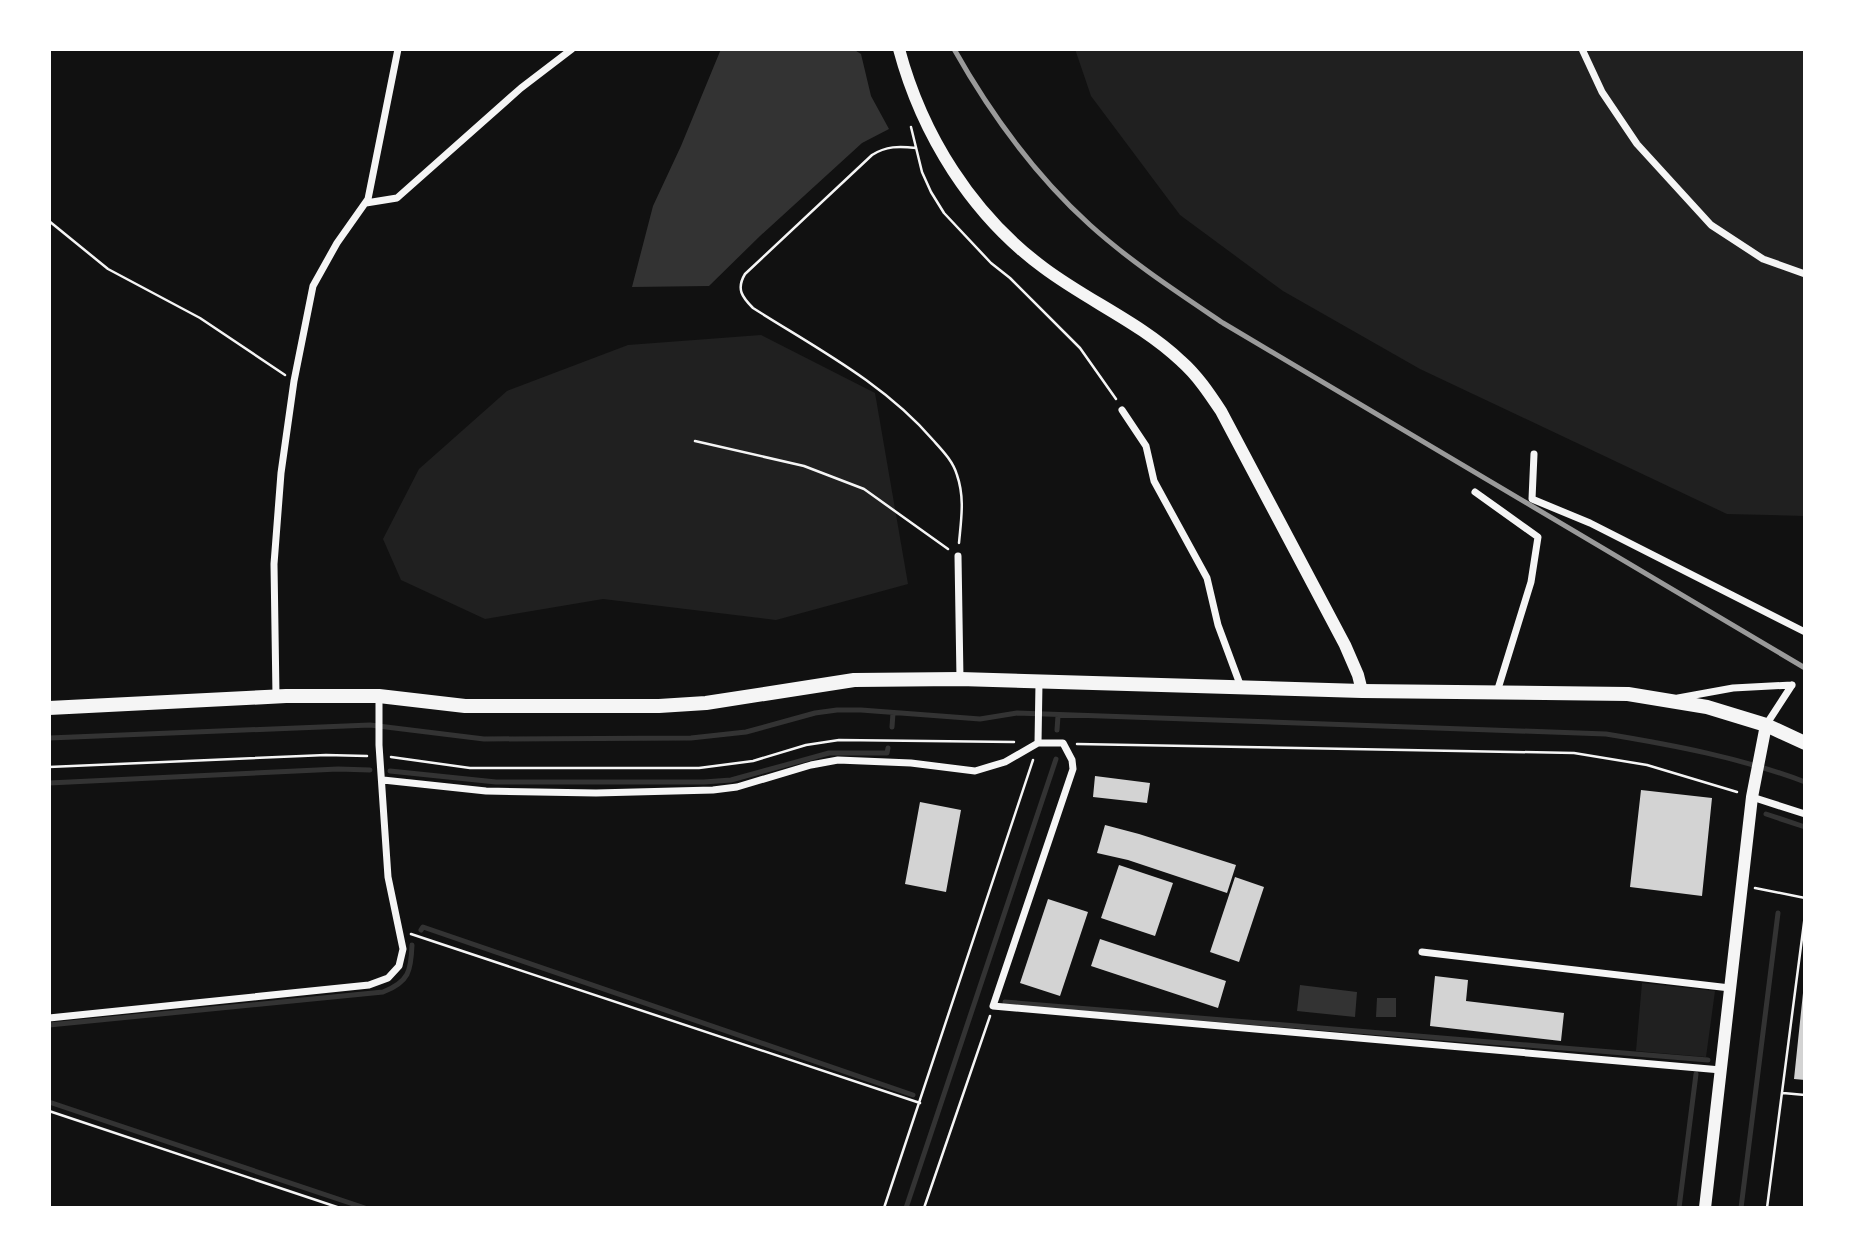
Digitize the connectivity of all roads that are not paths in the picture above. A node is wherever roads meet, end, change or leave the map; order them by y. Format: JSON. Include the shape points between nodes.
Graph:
{"nodes":[{"id":1,"x":398,"y":49,"type":"edge"},
{"id":2,"x":572,"y":49,"type":"edge"},
{"id":3,"x":899,"y":49,"type":"edge"},
{"id":4,"x":1582,"y":49,"type":"edge"},
{"id":5,"x":366,"y":203,"type":"junction"},
{"id":6,"x":1805,"y":274,"type":"edge"},
{"id":7,"x":1122,"y":410,"type":"road end"},
{"id":8,"x":1534,"y":454,"type":"dead end"},
{"id":9,"x":1475,"y":492,"type":"dead end"},
{"id":10,"x":958,"y":556,"type":"road end"},
{"id":11,"x":1805,"y":632,"type":"edge"},
{"id":12,"x":960,"y":679,"type":"junction"},
{"id":13,"x":1039,"y":683,"type":"junction"},
{"id":14,"x":1241,"y":687,"type":"junction"},
{"id":15,"x":1362,"y":691,"type":"junction"},
{"id":16,"x":1497,"y":693,"type":"junction"},
{"id":17,"x":276,"y":696,"type":"junction"},
{"id":18,"x":1664,"y":700,"type":"junction"},
{"id":19,"x":379,"y":701,"type":"junction"},
{"id":20,"x":49,"y":708,"type":"edge"},
{"id":21,"x":1766,"y":725,"type":"junction"},
{"id":22,"x":1038,"y":743,"type":"junction"},
{"id":23,"x":1805,"y":743,"type":"edge"},
{"id":24,"x":383,"y":780,"type":"junction"},
{"id":25,"x":1753,"y":792,"type":"junction"},
{"id":26,"x":1805,"y":814,"type":"edge"},
{"id":27,"x":1422,"y":952,"type":"dead end"},
{"id":28,"x":1730,"y":988,"type":"junction"},
{"id":29,"x":49,"y":1018,"type":"edge"},
{"id":30,"x":1721,"y":1070,"type":"junction"},
{"id":31,"x":1705,"y":1208,"type":"edge"}],
"edges":[{"from":1,"to":5,"type":"street"},
{"from":2,"to":5,"type":"street","via":[[397,198]]},
{"from":3,"to":15,"type":"street","via":[[942,154],[994,224],[1044,269],[1167,348],[1200,381],[1221,411],[1345,645]]},
{"from":4,"to":6,"type":"street","via":[[1602,92],[1637,144],[1711,225],[1763,259]]},
{"from":5,"to":17,"type":"street","via":[[313,286],[294,381],[274,564]]},
{"from":7,"to":14,"type":"street","via":[[1146,446],[1154,481],[1208,578],[1217,625]]},
{"from":8,"to":11,"type":"street","via":[[1532,499],[1590,523]]},
{"from":9,"to":16,"type":"street","via":[[1538,537],[1531,582]]},
{"from":10,"to":12,"type":"street"},
{"from":12,"to":13,"type":"main road"},
{"from":12,"to":19,"type":"main road","via":[[854,680],[659,706]]},
{"from":13,"to":14,"type":"main road"},
{"from":13,"to":22,"type":"street"},
{"from":14,"to":15,"type":"main road"},
{"from":15,"to":16,"type":"main road"},
{"from":16,"to":18,"type":"main road","via":[[1628,694]]},
{"from":17,"to":19,"type":"main road"},
{"from":17,"to":20,"type":"main road"},
{"from":18,"to":21,"type":"main road"},
{"from":18,"to":21,"type":"street","via":[[1733,688],[1792,685]]},
{"from":19,"to":24,"type":"street"},
{"from":21,"to":23,"type":"main road"},
{"from":21,"to":25,"type":"street"},
{"from":22,"to":24,"type":"street","via":[[1004,762],[975,771],[838,760],[713,790],[486,791]]},
{"from":22,"to":30,"type":"street","via":[[1063,743],[1073,769],[993,1006]]},
{"from":24,"to":29,"type":"street","via":[[388,877],[402,949],[399,966],[388,978],[369,985]]},
{"from":25,"to":26,"type":"street"},
{"from":25,"to":28,"type":"street"},
{"from":27,"to":28,"type":"street"},
{"from":28,"to":30,"type":"street"},
{"from":30,"to":31,"type":"street"}]}
